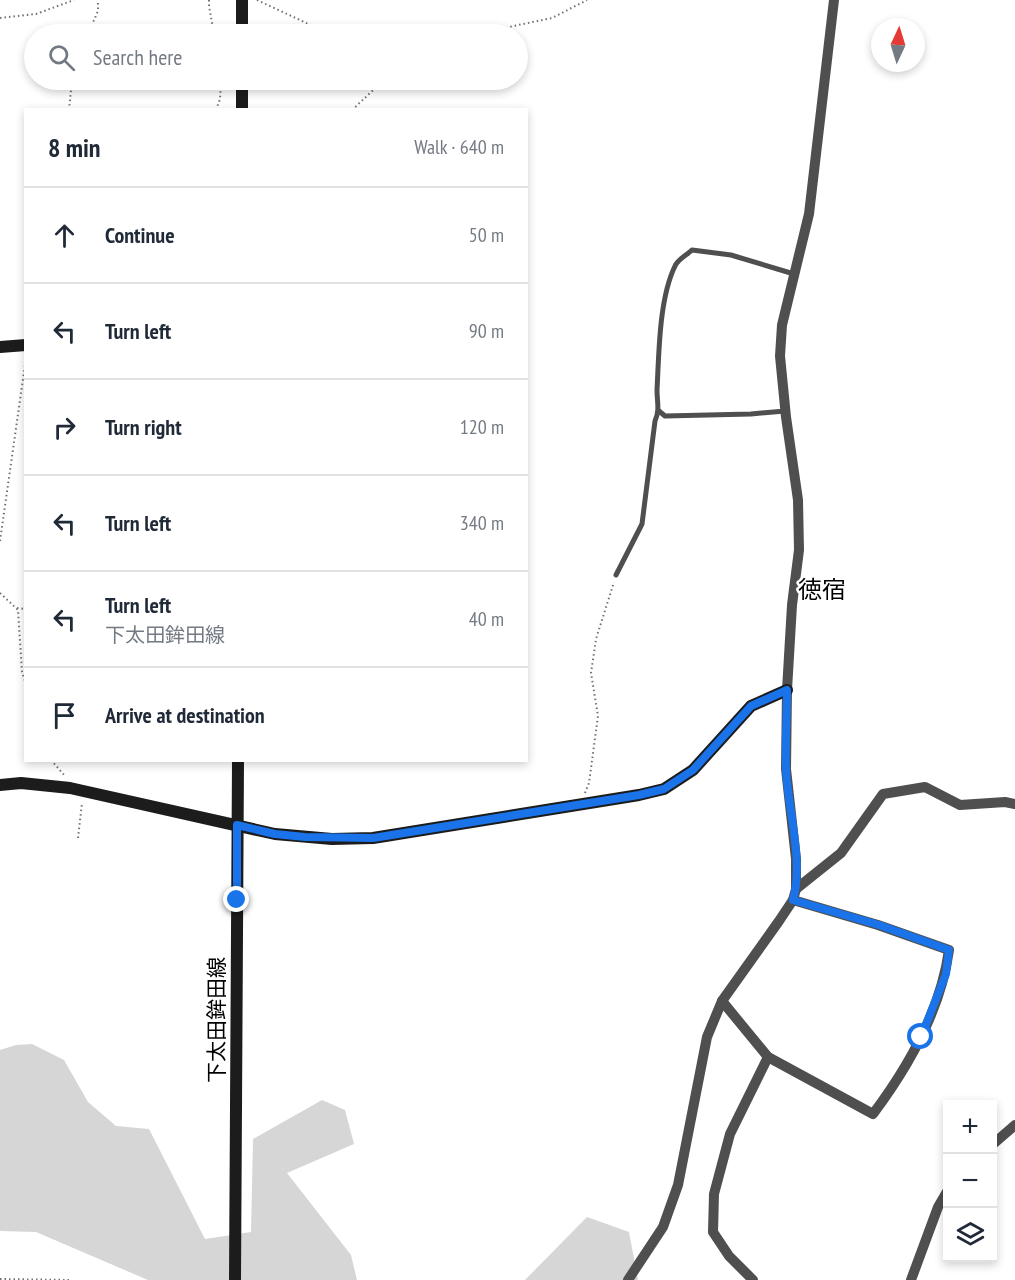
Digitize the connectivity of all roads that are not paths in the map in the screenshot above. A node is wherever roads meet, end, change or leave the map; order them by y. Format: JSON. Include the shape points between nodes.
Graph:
{"nodes":[{"id":1,"x":242,"y":0,"type":"edge"},
{"id":2,"x":834,"y":0,"type":"edge"},
{"id":3,"x":242,"y":24,"type":"edge"},
{"id":4,"x":242,"y":90,"type":"edge"},
{"id":5,"x":242,"y":108,"type":"edge"},
{"id":6,"x":794,"y":274,"type":"junction"},
{"id":7,"x":24,"y":345,"type":"edge"},
{"id":8,"x":0,"y":347,"type":"edge"},
{"id":9,"x":659,"y":411,"type":"junction"},
{"id":10,"x":786,"y":411,"type":"junction"},
{"id":11,"x":616,"y":575,"type":"road end"},
{"id":12,"x":787,"y":690,"type":"junction"},
{"id":13,"x":238,"y":762,"type":"edge"},
{"id":14,"x":0,"y":784,"type":"edge"},
{"id":15,"x":1015,"y":804,"type":"edge"},
{"id":16,"x":237,"y":825,"type":"junction"},
{"id":17,"x":794,"y":894,"type":"junction"},
{"id":18,"x":722,"y":1001,"type":"junction"},
{"id":19,"x":768,"y":1057,"type":"junction"},
{"id":20,"x":1015,"y":1125,"type":"edge"},
{"id":21,"x":997,"y":1141,"type":"edge"},
{"id":22,"x":943,"y":1198,"type":"edge"},
{"id":23,"x":235,"y":1280,"type":"edge"},
{"id":24,"x":628,"y":1280,"type":"edge"},
{"id":25,"x":753,"y":1280,"type":"edge"},
{"id":26,"x":911,"y":1280,"type":"edge"}],
"edges":[{"from":1,"to":3,"type":"street"},
{"from":2,"to":6,"type":"street","via":[[808,214]]},
{"from":4,"to":5,"type":"street"},
{"from":6,"to":9,"type":"lane","via":[[731,255],[692,250],[676,263],[660,334]]},
{"from":6,"to":10,"type":"street","via":[[782,324],[780,356]]},
{"from":7,"to":8,"type":"street"},
{"from":9,"to":10,"type":"lane","via":[[665,416]]},
{"from":9,"to":11,"type":"lane","via":[[642,524]]},
{"from":10,"to":12,"type":"street","via":[[798,500],[799,550]]},
{"from":12,"to":16,"type":"street","via":[[751,706],[693,770],[664,789],[373,838],[305,837]]},
{"from":12,"to":17,"type":"street","via":[[786,769],[795,859]]},
{"from":13,"to":16,"type":"street","name":"下太田鉾田線"},
{"from":14,"to":16,"type":"street","via":[[70,788]]},
{"from":15,"to":17,"type":"street","via":[[960,805],[925,788],[883,794],[841,853]]},
{"from":16,"to":23,"type":"street","name":"下太田鉾田線"},
{"from":17,"to":18,"type":"street"},
{"from":17,"to":19,"type":"street","via":[[949,950],[946,974],[921,1037],[873,1114]]},
{"from":18,"to":19,"type":"street"},
{"from":18,"to":24,"type":"street","via":[[707,1037],[678,1185],[663,1227]]},
{"from":19,"to":25,"type":"street","via":[[730,1134],[714,1194],[713,1232],[729,1256]]},
{"from":20,"to":21,"type":"street"},
{"from":22,"to":26,"type":"street"}]}
